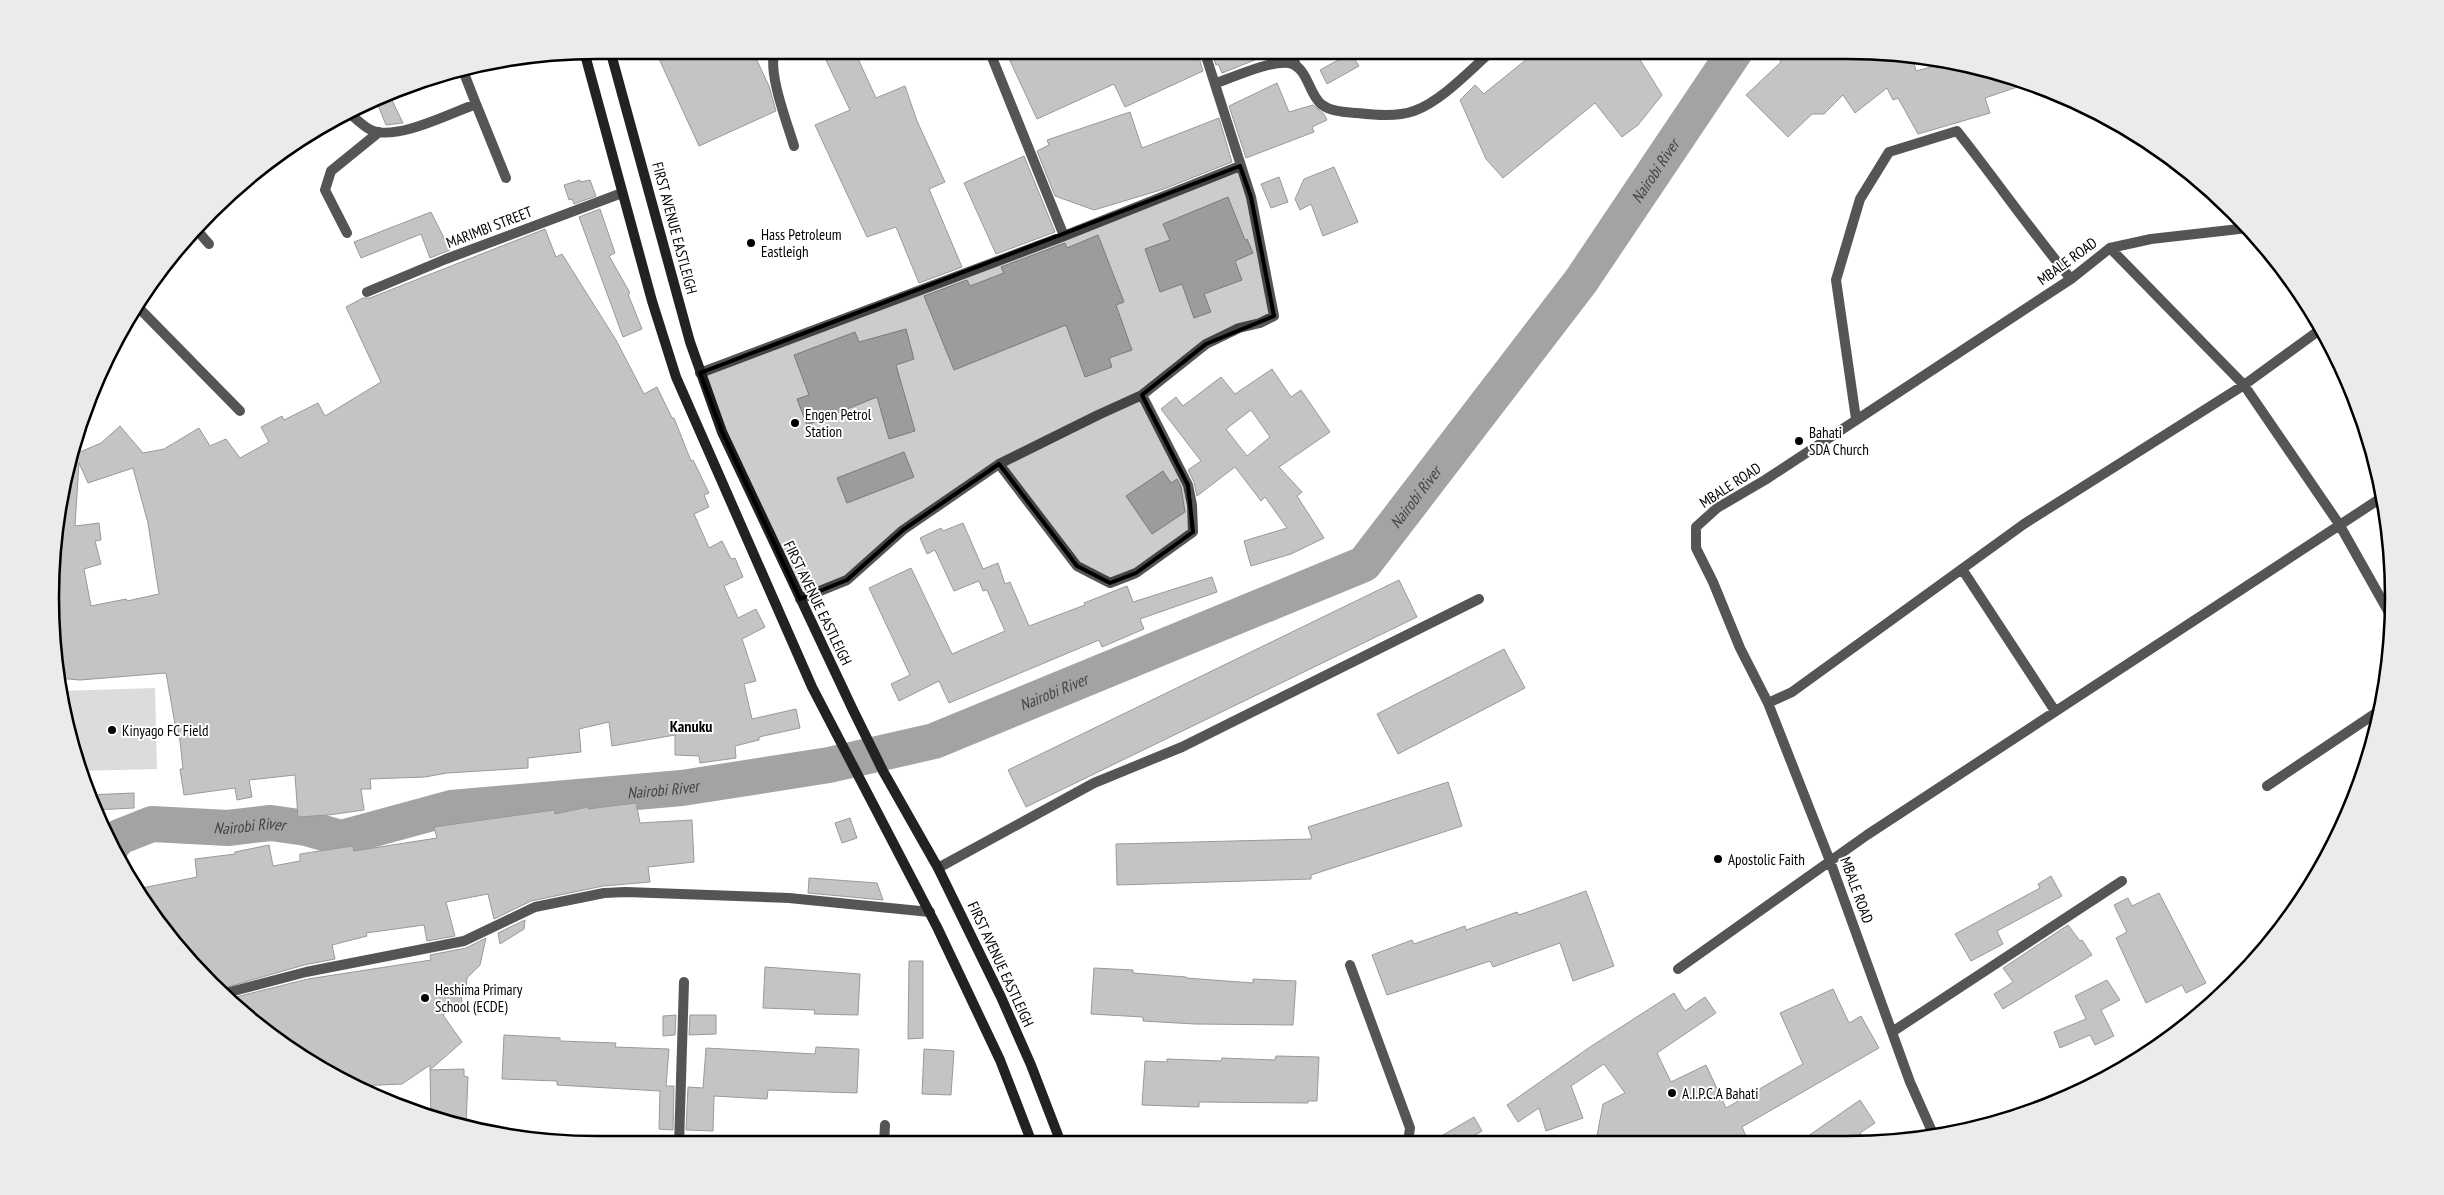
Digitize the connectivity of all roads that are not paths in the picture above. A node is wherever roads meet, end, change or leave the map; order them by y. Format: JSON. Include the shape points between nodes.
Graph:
{"nodes":[{"id":1,"x":586,"y":59,"type":"edge"},
{"id":2,"x":613,"y":59,"type":"edge"},
{"id":3,"x":772,"y":59,"type":"edge"},
{"id":4,"x":993,"y":59,"type":"edge"},
{"id":5,"x":1207,"y":59,"type":"edge"},
{"id":6,"x":1293,"y":59,"type":"edge"},
{"id":7,"x":1483,"y":59,"type":"edge"},
{"id":8,"x":1296,"y":65,"type":"junction"},
{"id":9,"x":465,"y":75,"type":"edge"},
{"id":10,"x":1216,"y":83,"type":"junction"},
{"id":11,"x":476,"y":104,"type":"junction"},
{"id":12,"x":354,"y":117,"type":"edge"},
{"id":13,"x":379,"y":132,"type":"junction"},
{"id":14,"x":794,"y":146,"type":"dead end"},
{"id":15,"x":1240,"y":166,"type":"junction"},
{"id":16,"x":506,"y":178,"type":"dead end"},
{"id":17,"x":622,"y":192,"type":"junction"},
{"id":18,"x":2239,"y":229,"type":"edge"},
{"id":19,"x":347,"y":233,"type":"dead end"},
{"id":20,"x":200,"y":234,"type":"edge"},
{"id":21,"x":1064,"y":236,"type":"junction"},
{"id":22,"x":209,"y":244,"type":"dead end"},
{"id":23,"x":2110,"y":248,"type":"junction"},
{"id":24,"x":2071,"y":279,"type":"junction"},
{"id":25,"x":367,"y":292,"type":"dead end"},
{"id":26,"x":142,"y":311,"type":"edge"},
{"id":27,"x":2316,"y":333,"type":"edge"},
{"id":28,"x":700,"y":373,"type":"junction"},
{"id":29,"x":2244,"y":385,"type":"junction"},
{"id":30,"x":1142,"y":396,"type":"junction"},
{"id":31,"x":240,"y":411,"type":"dead end"},
{"id":32,"x":1856,"y":419,"type":"junction"},
{"id":33,"x":1000,"y":464,"type":"junction"},
{"id":34,"x":2376,"y":501,"type":"edge"},
{"id":35,"x":2339,"y":524,"type":"junction"},
{"id":36,"x":1962,"y":569,"type":"junction"},
{"id":37,"x":800,"y":599,"type":"junction"},
{"id":38,"x":1479,"y":599,"type":"dead end"},
{"id":39,"x":2385,"y":605,"type":"edge"},
{"id":40,"x":1768,"y":703,"type":"junction"},
{"id":41,"x":2055,"y":711,"type":"junction"},
{"id":42,"x":2372,"y":716,"type":"edge"},
{"id":43,"x":2267,"y":786,"type":"dead end"},
{"id":44,"x":1830,"y":861,"type":"junction"},
{"id":45,"x":938,"y":868,"type":"junction"},
{"id":46,"x":2122,"y":881,"type":"dead end"},
{"id":47,"x":930,"y":912,"type":"junction"},
{"id":48,"x":1350,"y":965,"type":"dead end"},
{"id":49,"x":1678,"y":969,"type":"dead end"},
{"id":50,"x":684,"y":982,"type":"dead end"},
{"id":51,"x":231,"y":992,"type":"edge"},
{"id":52,"x":1892,"y":1032,"type":"junction"},
{"id":53,"x":885,"y":1125,"type":"dead end"},
{"id":54,"x":1931,"y":1130,"type":"edge"},
{"id":55,"x":679,"y":1136,"type":"edge"},
{"id":56,"x":884,"y":1136,"type":"edge"},
{"id":57,"x":1029,"y":1136,"type":"edge"},
{"id":58,"x":1058,"y":1136,"type":"edge"},
{"id":59,"x":1409,"y":1136,"type":"edge"}],
"edges":[{"from":1,"to":17,"type":"main road"},
{"from":2,"to":28,"type":"main road","name":"FIRST AVENUE EASTLEIGH"},
{"from":3,"to":14,"type":"street"},
{"from":4,"to":21,"type":"street"},
{"from":5,"to":10,"type":"street"},
{"from":6,"to":8,"type":"street"},
{"from":7,"to":8,"type":"street","via":[[1435,100],[1399,114],[1334,110],[1321,104]]},
{"from":8,"to":10,"type":"street","via":[[1279,63]]},
{"from":9,"to":11,"type":"street"},
{"from":10,"to":15,"type":"street","via":[[1218,99]]},
{"from":11,"to":13,"type":"street","via":[[401,132]]},
{"from":11,"to":16,"type":"street"},
{"from":12,"to":13,"type":"street","via":[[370,130]]},
{"from":13,"to":19,"type":"street","via":[[331,171],[325,190]]},
{"from":15,"to":21,"type":"street"},
{"from":15,"to":30,"type":"street","via":[[1251,197],[1274,316],[1206,344]]},
{"from":17,"to":25,"type":"street","name":"MARIMBI STREET"},
{"from":17,"to":47,"type":"main road","via":[[676,377],[808,678]]},
{"from":18,"to":23,"type":"street","name":"MBALE ROAD","via":[[2151,239]]},
{"from":20,"to":22,"type":"street"},
{"from":21,"to":28,"type":"street"},
{"from":23,"to":24,"type":"street","name":"MBALE ROAD"},
{"from":23,"to":29,"type":"street"},
{"from":24,"to":32,"type":"street","name":"MBALE ROAD"},
{"from":24,"to":32,"type":"street","via":[[1957,131],[1889,152],[1860,198],[1836,280]]},
{"from":26,"to":31,"type":"street"},
{"from":27,"to":29,"type":"street"},
{"from":28,"to":37,"type":"main road","name":"FIRST AVENUE EASTLEIGH","via":[[738,467]]},
{"from":29,"to":35,"type":"street"},
{"from":29,"to":36,"type":"street","via":[[2024,524]]},
{"from":30,"to":33,"type":"street"},
{"from":30,"to":33,"type":"street","via":[[1188,485],[1193,532],[1136,574],[1110,583],[1076,566]]},
{"from":32,"to":40,"type":"street","name":"MBALE ROAD","via":[[1717,508],[1696,527],[1696,548]]},
{"from":33,"to":37,"type":"street","via":[[903,530],[847,580]]},
{"from":34,"to":35,"type":"street"},
{"from":35,"to":39,"type":"street"},
{"from":35,"to":41,"type":"street"},
{"from":36,"to":40,"type":"street","via":[[1792,692]]},
{"from":36,"to":41,"type":"street"},
{"from":37,"to":45,"type":"main road","name":"FIRST AVENUE EASTLEIGH","via":[[883,771]]},
{"from":38,"to":45,"type":"street","via":[[1182,747],[1094,783]]},
{"from":40,"to":44,"type":"street","name":"MBALE ROAD"},
{"from":41,"to":44,"type":"street"},
{"from":42,"to":43,"type":"street"},
{"from":44,"to":49,"type":"street"},
{"from":44,"to":52,"type":"street","name":"MBALE ROAD"},
{"from":45,"to":58,"type":"main road","name":"FIRST AVENUE EASTLEIGH","via":[[1001,996]]},
{"from":46,"to":52,"type":"street"},
{"from":47,"to":51,"type":"street","via":[[790,898],[604,893],[536,907],[464,941],[306,972]]},
{"from":47,"to":57,"type":"main road","via":[[1000,1060]]},
{"from":48,"to":59,"type":"street","via":[[1410,1128]]},
{"from":50,"to":55,"type":"street"},
{"from":52,"to":54,"type":"street","name":"MBALE ROAD"},
{"from":53,"to":56,"type":"street"}]}
